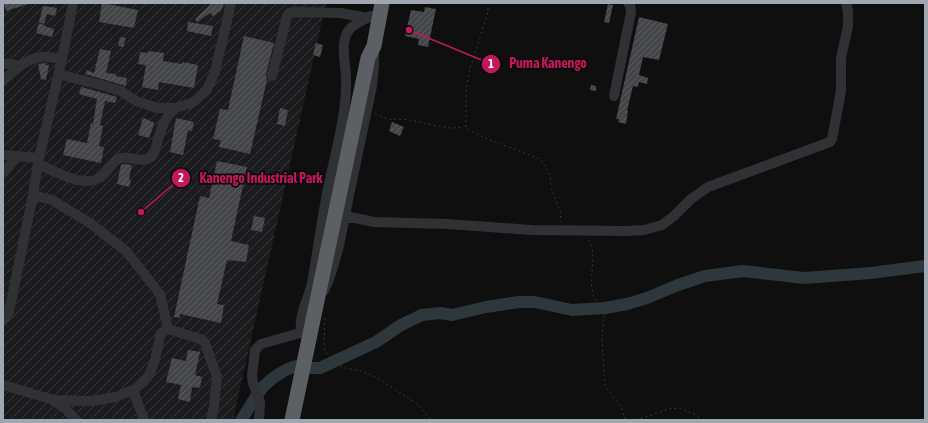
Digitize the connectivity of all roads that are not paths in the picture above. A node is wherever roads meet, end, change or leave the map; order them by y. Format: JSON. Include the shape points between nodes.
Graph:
{"nodes":[{"id":1,"x":73,"y":3,"type":"edge"},
{"id":2,"x":232,"y":3,"type":"edge"},
{"id":3,"x":382,"y":3,"type":"edge"},
{"id":4,"x":628,"y":3,"type":"edge"},
{"id":5,"x":846,"y":3,"type":"edge"},
{"id":6,"x":370,"y":12,"type":"edge"},
{"id":7,"x":371,"y":52,"type":"junction"},
{"id":8,"x":62,"y":59,"type":"junction"},
{"id":9,"x":3,"y":64,"type":"edge"},
{"id":10,"x":19,"y":66,"type":"junction"},
{"id":11,"x":58,"y":74,"type":"junction"},
{"id":12,"x":272,"y":76,"type":"dead end"},
{"id":13,"x":3,"y":80,"type":"edge"},
{"id":14,"x":614,"y":96,"type":"dead end"},
{"id":15,"x":175,"y":108,"type":"junction"},
{"id":16,"x":3,"y":155,"type":"edge"},
{"id":17,"x":18,"y":156,"type":"junction"},
{"id":18,"x":38,"y":161,"type":"junction"},
{"id":19,"x":3,"y":173,"type":"edge"},
{"id":20,"x":33,"y":195,"type":"junction"},
{"id":21,"x":345,"y":216,"type":"junction"},
{"id":22,"x":316,"y":310,"type":"junction"},
{"id":23,"x":3,"y":320,"type":"edge"},
{"id":24,"x":168,"y":329,"type":"junction"},
{"id":25,"x":306,"y":331,"type":"junction"},
{"id":26,"x":3,"y":384,"type":"edge"},
{"id":27,"x":134,"y":390,"type":"junction"},
{"id":28,"x":54,"y":400,"type":"junction"},
{"id":29,"x":76,"y":420,"type":"edge"},
{"id":30,"x":144,"y":420,"type":"edge"},
{"id":31,"x":211,"y":420,"type":"edge"},
{"id":32,"x":259,"y":420,"type":"edge"},
{"id":33,"x":292,"y":420,"type":"edge"}],
"edges":[{"from":1,"to":8,"type":"street"},
{"from":2,"to":15,"type":"street","via":[[215,72],[206,91],[192,103]]},
{"from":3,"to":7,"type":"highway"},
{"from":4,"to":14,"type":"street","via":[[631,12]]},
{"from":5,"to":21,"type":"street","via":[[849,19],[841,58],[841,91],[830,142],[708,188],[691,199],[662,226],[626,231],[531,230],[374,222]]},
{"from":6,"to":7,"type":"highway","via":[[366,46]]},
{"from":6,"to":12,"type":"street","via":[[290,13],[287,16]]},
{"from":6,"to":25,"type":"street","via":[[352,26],[345,39],[345,105],[311,287],[300,322]]},
{"from":7,"to":21,"type":"street","via":[[374,65],[367,110]]},
{"from":7,"to":22,"type":"highway"},
{"from":8,"to":10,"type":"street","via":[[40,57]]},
{"from":8,"to":11,"type":"street"},
{"from":9,"to":10,"type":"street"},
{"from":10,"to":13,"type":"street"},
{"from":11,"to":15,"type":"street","via":[[101,84],[157,108]]},
{"from":11,"to":18,"type":"street"},
{"from":15,"to":18,"type":"street","via":[[164,120],[150,158],[119,158],[102,177],[92,181],[80,181],[65,176]]},
{"from":16,"to":17,"type":"street"},
{"from":17,"to":18,"type":"street"},
{"from":17,"to":19,"type":"street"},
{"from":18,"to":20,"type":"street"},
{"from":20,"to":23,"type":"street","via":[[9,312]]},
{"from":20,"to":24,"type":"street","via":[[52,200],[90,223],[126,251],[160,294]]},
{"from":21,"to":22,"type":"street","via":[[330,279]]},
{"from":22,"to":25,"type":"highway"},
{"from":24,"to":27,"type":"street","via":[[160,337],[149,375]]},
{"from":24,"to":31,"type":"street","via":[[204,341],[217,377]]},
{"from":25,"to":32,"type":"street","via":[[261,344],[255,350],[252,376],[260,402]]},
{"from":25,"to":33,"type":"highway"},
{"from":26,"to":28,"type":"street"},
{"from":27,"to":28,"type":"street","via":[[103,400]]},
{"from":27,"to":30,"type":"street"},
{"from":28,"to":29,"type":"street"}]}
